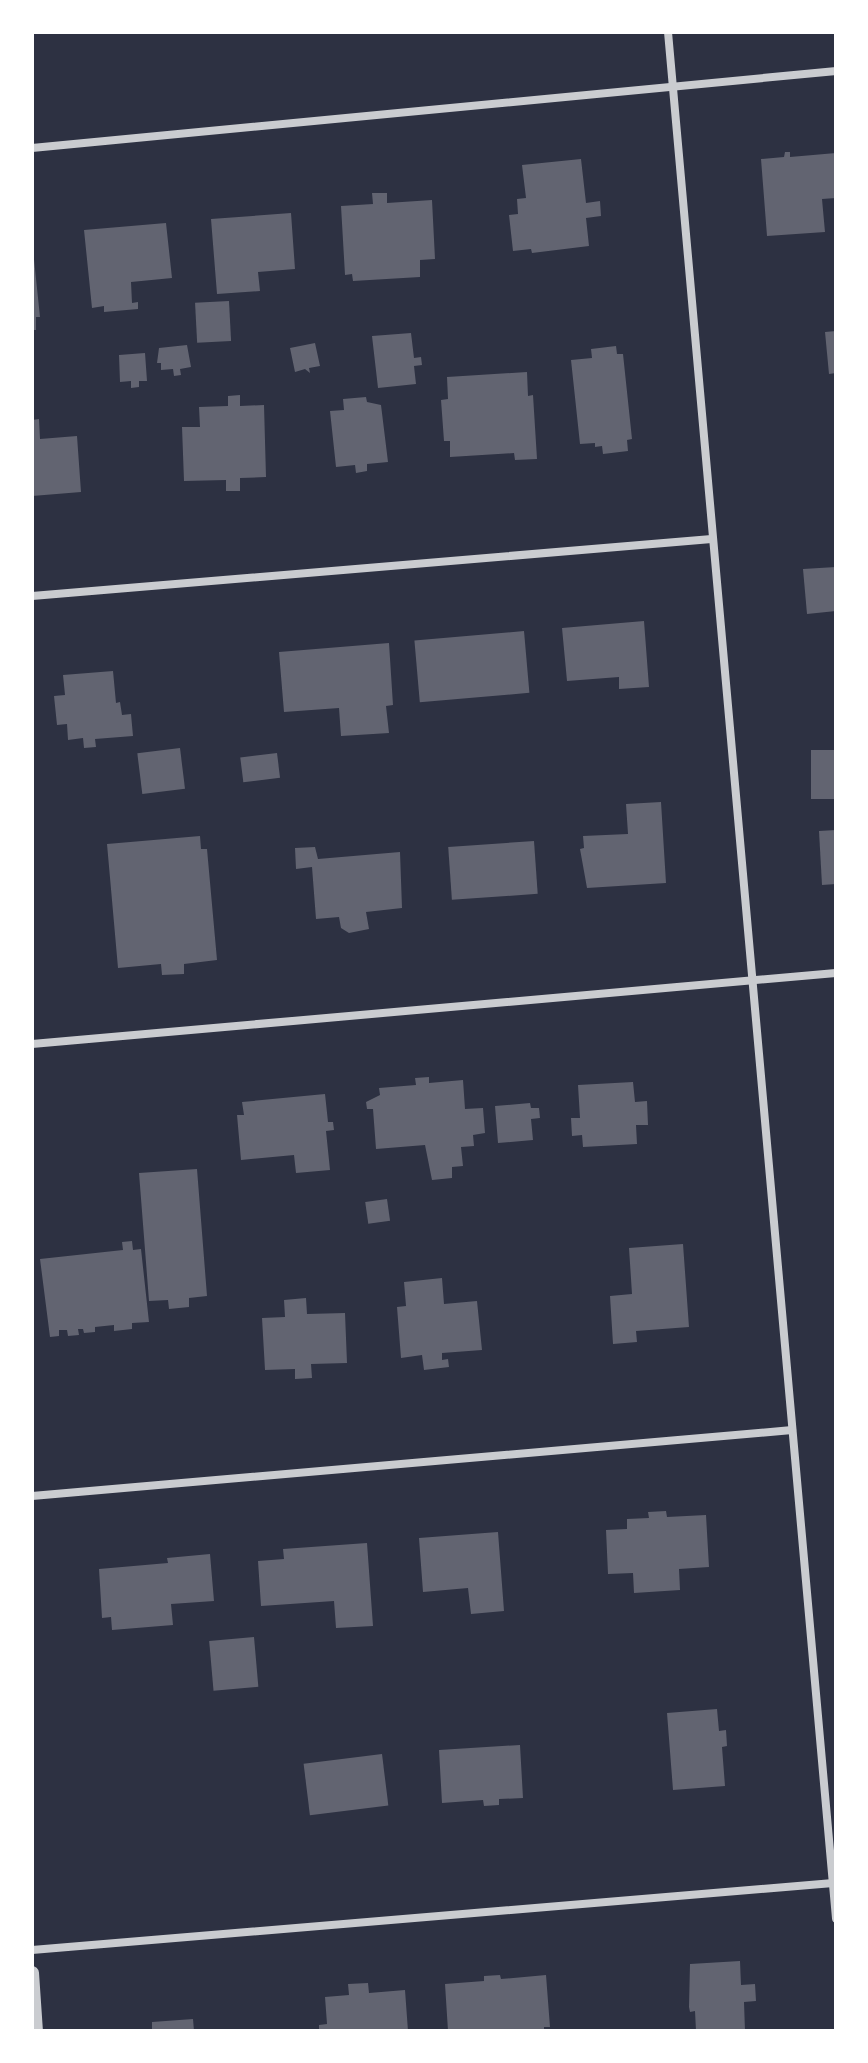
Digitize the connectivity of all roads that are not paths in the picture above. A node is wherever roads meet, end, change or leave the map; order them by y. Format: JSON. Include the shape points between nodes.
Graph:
{"nodes":[{"id":1,"x":668,"y":32,"type":"edge"},
{"id":2,"x":836,"y":71,"type":"edge"},
{"id":3,"x":673,"y":88,"type":"junction"},
{"id":4,"x":32,"y":148,"type":"edge"},
{"id":5,"x":712,"y":539,"type":"junction"},
{"id":6,"x":32,"y":596,"type":"edge"},
{"id":7,"x":836,"y":973,"type":"edge"},
{"id":8,"x":751,"y":979,"type":"junction"},
{"id":9,"x":32,"y":1044,"type":"edge"},
{"id":10,"x":792,"y":1430,"type":"junction"},
{"id":11,"x":32,"y":1496,"type":"edge"},
{"id":12,"x":833,"y":1883,"type":"junction"},
{"id":13,"x":836,"y":1919,"type":"edge"},
{"id":14,"x":32,"y":1950,"type":"edge"},
{"id":15,"x":32,"y":1973,"type":"edge"},
{"id":16,"x":36,"y":2031,"type":"edge"}],
"edges":[{"from":1,"to":3,"type":"street"},
{"from":2,"to":3,"type":"street"},
{"from":3,"to":4,"type":"street"},
{"from":3,"to":5,"type":"street"},
{"from":5,"to":6,"type":"street"},
{"from":5,"to":8,"type":"street"},
{"from":7,"to":8,"type":"street"},
{"from":8,"to":9,"type":"street"},
{"from":8,"to":10,"type":"street"},
{"from":10,"to":11,"type":"street"},
{"from":10,"to":12,"type":"street"},
{"from":12,"to":13,"type":"street"},
{"from":12,"to":14,"type":"street"},
{"from":15,"to":16,"type":"street"}]}
